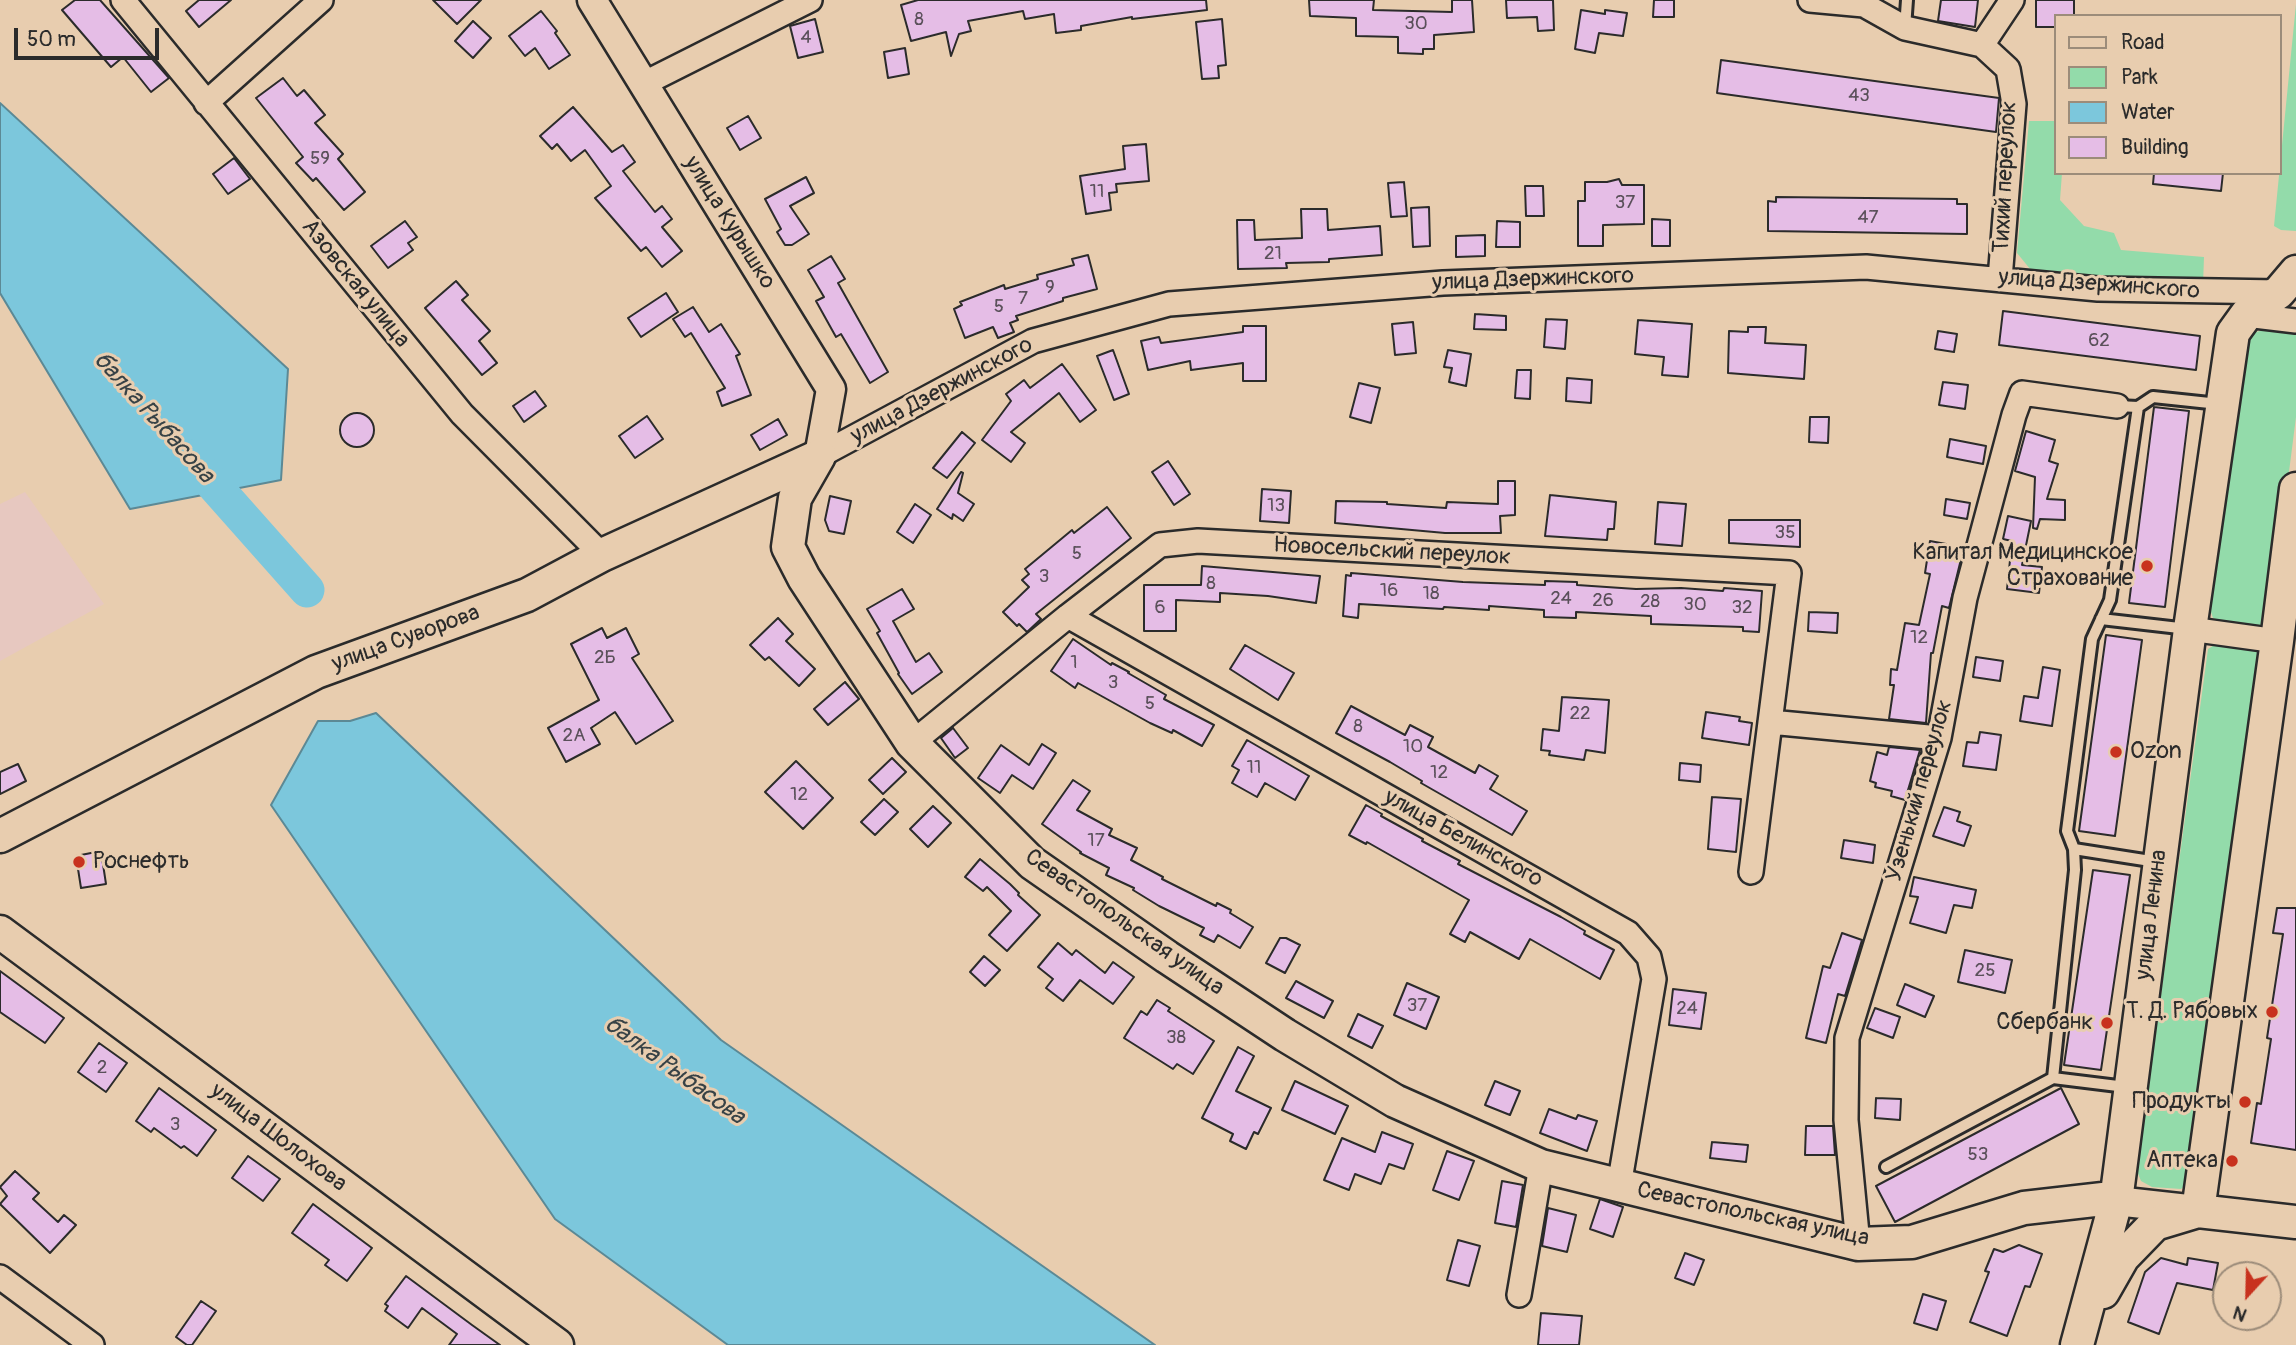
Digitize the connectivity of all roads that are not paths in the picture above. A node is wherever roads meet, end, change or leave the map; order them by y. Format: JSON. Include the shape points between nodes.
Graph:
{"nodes":[{"id":1,"x":123,"y":0,"type":"edge"},
{"id":2,"x":321,"y":0,"type":"edge"},
{"id":3,"x":592,"y":0,"type":"edge"},
{"id":4,"x":810,"y":0,"type":"edge"},
{"id":5,"x":1810,"y":0,"type":"edge"},
{"id":6,"x":1907,"y":0,"type":"edge"},
{"id":7,"x":2012,"y":0,"type":"edge"},
{"id":8,"x":1905,"y":29,"type":"junction"},
{"id":9,"x":1982,"y":45,"type":"junction"},
{"id":10,"x":643,"y":84,"type":"junction"},
{"id":11,"x":206,"y":103,"type":"junction"},
{"id":12,"x":2000,"y":279,"type":"junction"},
{"id":13,"x":2288,"y":282,"type":"edge"},
{"id":14,"x":2246,"y":316,"type":"junction"},
{"id":15,"x":2296,"y":321,"type":"edge"},
{"id":16,"x":2221,"y":404,"type":"junction"},
{"id":17,"x":2127,"y":407,"type":"junction"},
{"id":18,"x":820,"y":456,"type":"junction"},
{"id":19,"x":2296,"y":489,"type":"edge"},
{"id":20,"x":602,"y":555,"type":"junction"},
{"id":21,"x":1068,"y":616,"type":"junction"},
{"id":22,"x":2101,"y":619,"type":"junction"},
{"id":23,"x":2190,"y":629,"type":"junction"},
{"id":24,"x":2282,"y":642,"type":"junction"},
{"id":25,"x":1770,"y":722,"type":"junction"},
{"id":26,"x":1939,"y":738,"type":"junction"},
{"id":27,"x":912,"y":743,"type":"junction"},
{"id":28,"x":0,"y":836,"type":"edge"},
{"id":29,"x":2074,"y":849,"type":"junction"},
{"id":30,"x":2160,"y":862,"type":"junction"},
{"id":31,"x":1751,"y":872,"type":"dead end"},
{"id":32,"x":0,"y":932,"type":"edge"},
{"id":33,"x":2053,"y":1078,"type":"junction"},
{"id":34,"x":2129,"y":1087,"type":"junction"},
{"id":35,"x":1541,"y":1166,"type":"junction"},
{"id":36,"x":1886,"y":1167,"type":"dead end"},
{"id":37,"x":1619,"y":1186,"type":"junction"},
{"id":38,"x":2116,"y":1201,"type":"junction"},
{"id":39,"x":2198,"y":1211,"type":"junction"},
{"id":40,"x":2296,"y":1222,"type":"edge"},
{"id":41,"x":1858,"y":1244,"type":"junction"},
{"id":42,"x":0,"y":1277,"type":"edge"},
{"id":43,"x":1519,"y":1296,"type":"dead end"},
{"id":44,"x":70,"y":1336,"type":"edge"},
{"id":45,"x":2079,"y":1338,"type":"edge"},
{"id":46,"x":92,"y":1345,"type":"edge"},
{"id":47,"x":556,"y":1345,"type":"edge"}],
"edges":[{"from":1,"to":11,"type":"street","name":"Азовская улица"},
{"from":2,"to":11,"type":"street"},
{"from":3,"to":10,"type":"street","name":"улица Курышко"},
{"from":4,"to":10,"type":"street"},
{"from":5,"to":8,"type":"street","via":[[1864,5]]},
{"from":6,"to":8,"type":"lane"},
{"from":7,"to":9,"type":"street"},
{"from":8,"to":9,"type":"street"},
{"from":9,"to":12,"type":"street","name":"Тихий переулок","via":[[2008,69],[2014,104]]},
{"from":10,"to":18,"type":"street","name":"улица Курышко","via":[[831,389]]},
{"from":11,"to":20,"type":"street","name":"Азовская улица","via":[[461,414]]},
{"from":12,"to":13,"type":"street","name":"улица Дзержинского","via":[[2098,289]]},
{"from":12,"to":18,"type":"street","name":"улица Дзержинского","via":[[1866,267],[1443,283],[1169,304],[1033,341]]},
{"from":13,"to":14,"type":"main road","name":"улица Ленина"},
{"from":14,"to":15,"type":"street"},
{"from":14,"to":16,"type":"main road","name":"улица Ленина","via":[[2233,333]]},
{"from":16,"to":17,"type":"lane","via":[[2153,397]]},
{"from":16,"to":23,"type":"main road","name":"улица Ленина"},
{"from":17,"to":22,"type":"lane","via":[[2110,600]]},
{"from":17,"to":26,"type":"street","name":"Узенький переулок","via":[[2022,393],[1965,598]]},
{"from":18,"to":20,"type":"main road","name":"улица Суворова"},
{"from":18,"to":27,"type":"main road","name":"Севастопольская улица","via":[[795,498],[788,547]]},
{"from":19,"to":24,"type":"main road"},
{"from":20,"to":28,"type":"main road","name":"улица Суворова","via":[[527,595],[316,672]]},
{"from":21,"to":25,"type":"street","name":"Новосельский переулок","via":[[1160,545],[1198,541],[1789,573]]},
{"from":21,"to":27,"type":"street","name":"Новосельский переулок"},
{"from":21,"to":37,"type":"street","name":"улица Белинского","via":[[1628,933],[1649,957],[1654,979]]},
{"from":22,"to":23,"type":"lane"},
{"from":22,"to":29,"type":"lane","via":[[2092,639],[2067,831]]},
{"from":23,"to":24,"type":"street"},
{"from":23,"to":30,"type":"main road","name":"улица Ленина"},
{"from":24,"to":39,"type":"main road"},
{"from":25,"to":26,"type":"street"},
{"from":25,"to":31,"type":"street","name":"Новосельский переулок"},
{"from":26,"to":41,"type":"street","name":"Узенький переулок","via":[[1847,1038],[1846,1120]]},
{"from":27,"to":35,"type":"main road","name":"Севастопольская улица","via":[[1032,863],[1167,957],[1395,1101]]},
{"from":29,"to":30,"type":"lane"},
{"from":29,"to":33,"type":"lane"},
{"from":30,"to":34,"type":"main road","name":"улица Ленина"},
{"from":32,"to":47,"type":"main road","name":"улица Шолохова"},
{"from":33,"to":34,"type":"lane"},
{"from":33,"to":36,"type":"lane"},
{"from":34,"to":38,"type":"main road","name":"улица Ленина"},
{"from":35,"to":37,"type":"main road","name":"Севастопольская улица"},
{"from":35,"to":43,"type":"street"},
{"from":37,"to":41,"type":"main road","name":"Севастопольская улица"},
{"from":38,"to":39,"type":"street","name":"Севастопольская улица"},
{"from":38,"to":41,"type":"main road","name":"Севастопольская улица","via":[[2024,1208],[1912,1242]]},
{"from":38,"to":45,"type":"main road","name":"улица Ленина"},
{"from":39,"to":40,"type":"main road","name":"Севастопольская улица"},
{"from":39,"to":45,"type":"main road","via":[[2155,1224],[2123,1257]]},
{"from":42,"to":44,"type":"street"},
{"from":44,"to":46,"type":"street"}]}
